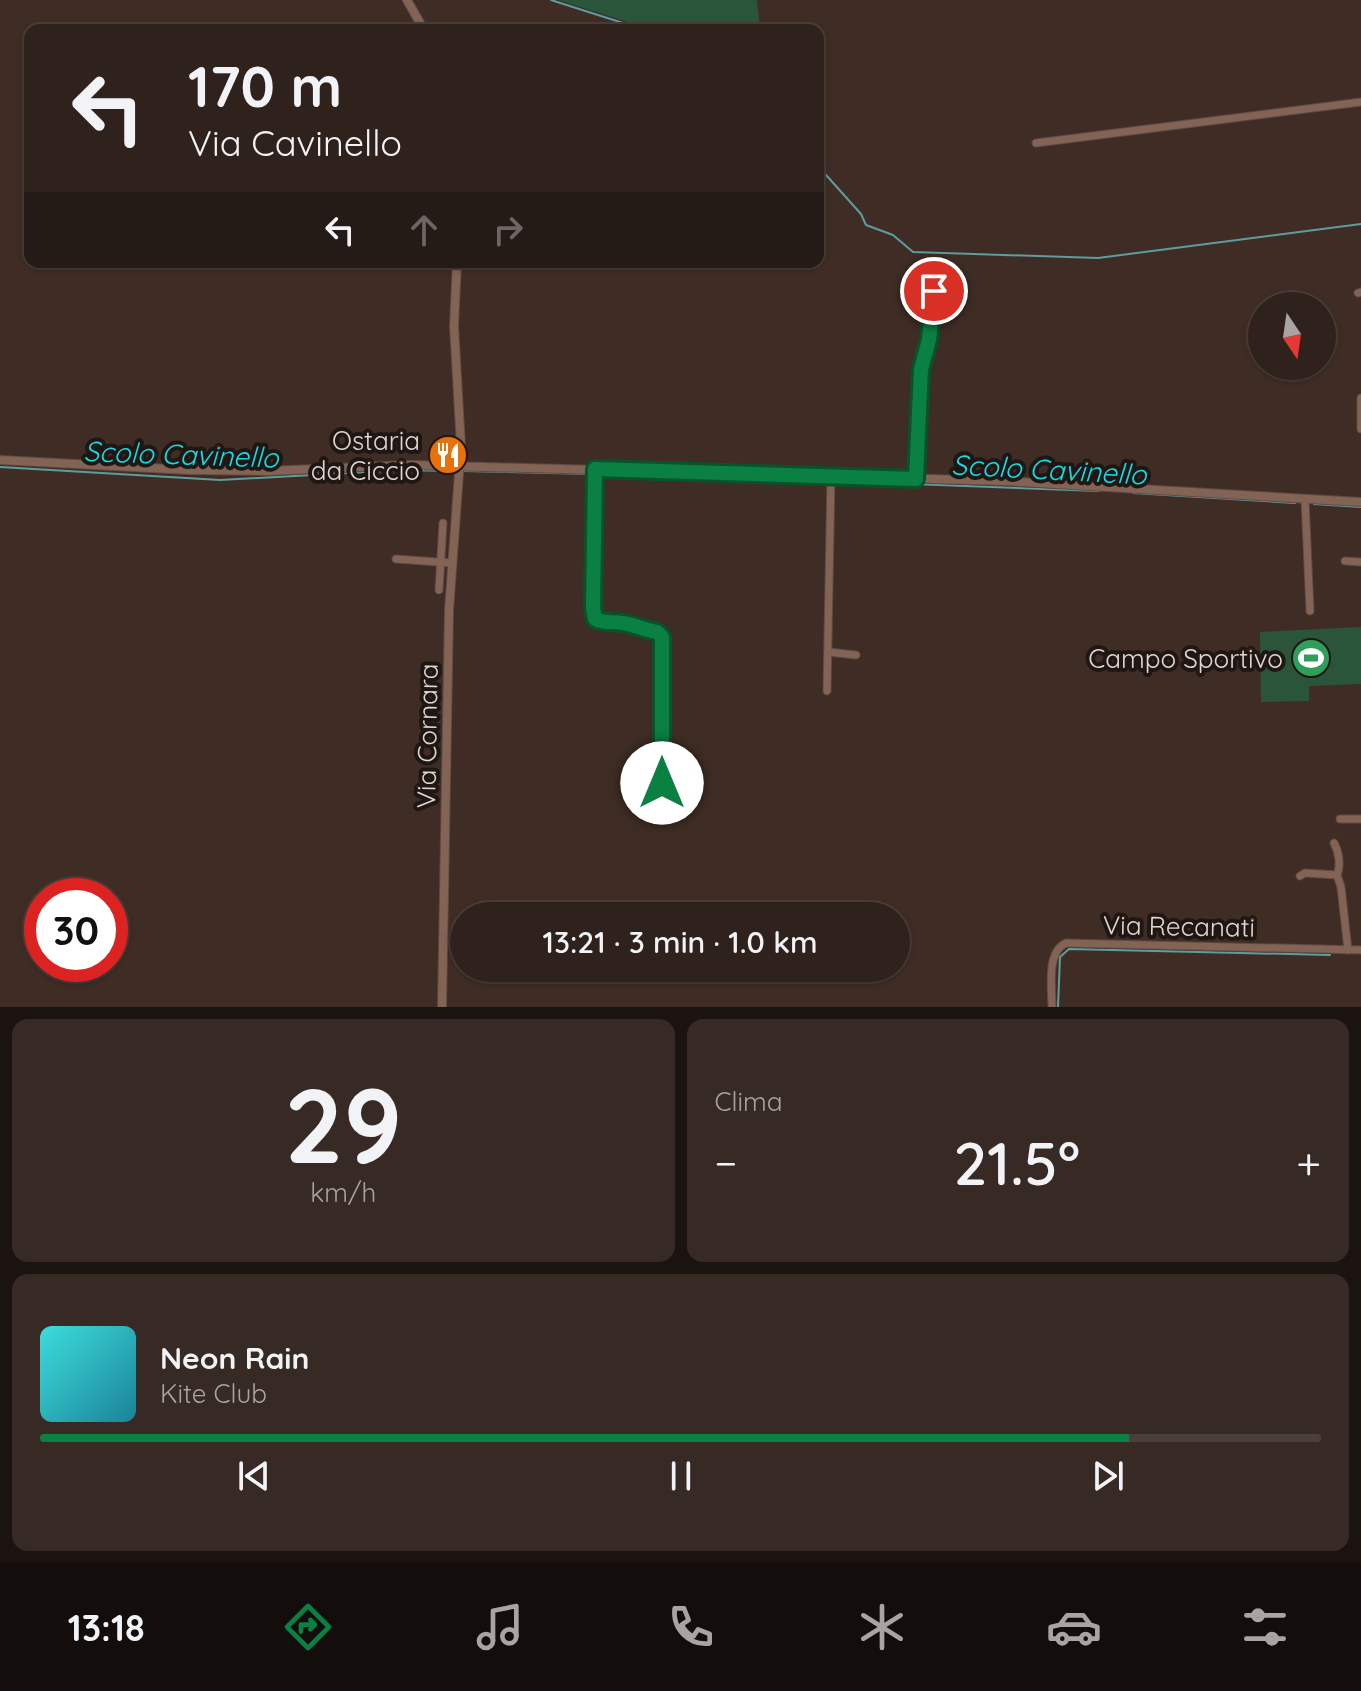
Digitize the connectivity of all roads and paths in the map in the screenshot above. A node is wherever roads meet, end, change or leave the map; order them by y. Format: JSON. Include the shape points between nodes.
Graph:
{"nodes":[{"id":1,"x":407,"y":0,"type":"edge"},
{"id":2,"x":421,"y":24,"type":"edge"},
{"id":3,"x":1361,"y":102,"type":"edge"},
{"id":4,"x":1036,"y":143,"type":"dead end"},
{"id":5,"x":457,"y":268,"type":"edge"},
{"id":6,"x":934,"y":291,"type":"dead end"},
{"id":7,"x":1361,"y":398,"type":"edge"},
{"id":8,"x":1361,"y":429,"type":"edge"},
{"id":9,"x":0,"y":460,"type":"edge"},
{"id":10,"x":460,"y":466,"type":"junction"},
{"id":11,"x":595,"y":472,"type":"junction"},
{"id":12,"x":916,"y":479,"type":"junction"},
{"id":13,"x":831,"y":480,"type":"junction"},
{"id":14,"x":1305,"y":499,"type":"junction"},
{"id":15,"x":1361,"y":502,"type":"edge"},
{"id":16,"x":443,"y":523,"type":"dead end"},
{"id":17,"x":396,"y":559,"type":"dead end"},
{"id":18,"x":1345,"y":561,"type":"dead end"},
{"id":19,"x":441,"y":562,"type":"junction"},
{"id":20,"x":1361,"y":562,"type":"edge"},
{"id":21,"x":452,"y":563,"type":"junction"},
{"id":22,"x":439,"y":590,"type":"dead end"},
{"id":23,"x":1310,"y":611,"type":"dead end"},
{"id":24,"x":828,"y":652,"type":"junction"},
{"id":25,"x":856,"y":655,"type":"dead end"},
{"id":26,"x":827,"y":691,"type":"dead end"},
{"id":27,"x":678,"y":787,"type":"dead end"},
{"id":28,"x":1340,"y":819,"type":"dead end"},
{"id":29,"x":1361,"y":819,"type":"edge"},
{"id":30,"x":1334,"y":843,"type":"dead end"},
{"id":31,"x":1337,"y":875,"type":"junction"},
{"id":32,"x":1300,"y":876,"type":"dead end"},
{"id":33,"x":1348,"y":950,"type":"junction"},
{"id":34,"x":1361,"y":950,"type":"edge"},
{"id":35,"x":442,"y":1007,"type":"edge"},
{"id":36,"x":1052,"y":1007,"type":"edge"}],
"edges":[{"from":1,"to":2,"type":"street"},
{"from":3,"to":4,"type":"street"},
{"from":5,"to":10,"type":"street","name":"Via Cornara"},
{"from":6,"to":12,"type":"street","via":[[921,369]]},
{"from":7,"to":8,"type":"street"},
{"from":9,"to":10,"type":"street","via":[[189,470]]},
{"from":10,"to":11,"type":"street"},
{"from":10,"to":21,"type":"street","name":"Via Cornara"},
{"from":11,"to":13,"type":"street"},
{"from":11,"to":27,"type":"street","via":[[595,619],[662,637],[662,783]]},
{"from":12,"to":13,"type":"street"},
{"from":12,"to":14,"type":"street"},
{"from":13,"to":24,"type":"street"},
{"from":14,"to":15,"type":"street"},
{"from":14,"to":23,"type":"street"},
{"from":16,"to":19,"type":"street"},
{"from":17,"to":19,"type":"street"},
{"from":18,"to":20,"type":"street"},
{"from":19,"to":21,"type":"street"},
{"from":19,"to":22,"type":"street"},
{"from":21,"to":35,"type":"street","name":"Via Cornara"},
{"from":24,"to":25,"type":"street"},
{"from":24,"to":26,"type":"street"},
{"from":28,"to":29,"type":"street"},
{"from":30,"to":31,"type":"street"},
{"from":31,"to":32,"type":"street"},
{"from":31,"to":33,"type":"street"},
{"from":33,"to":34,"type":"street","name":"Via Recanati"},
{"from":33,"to":36,"type":"street","name":"Via Recanati","via":[[1066,943],[1054,959]]}]}
